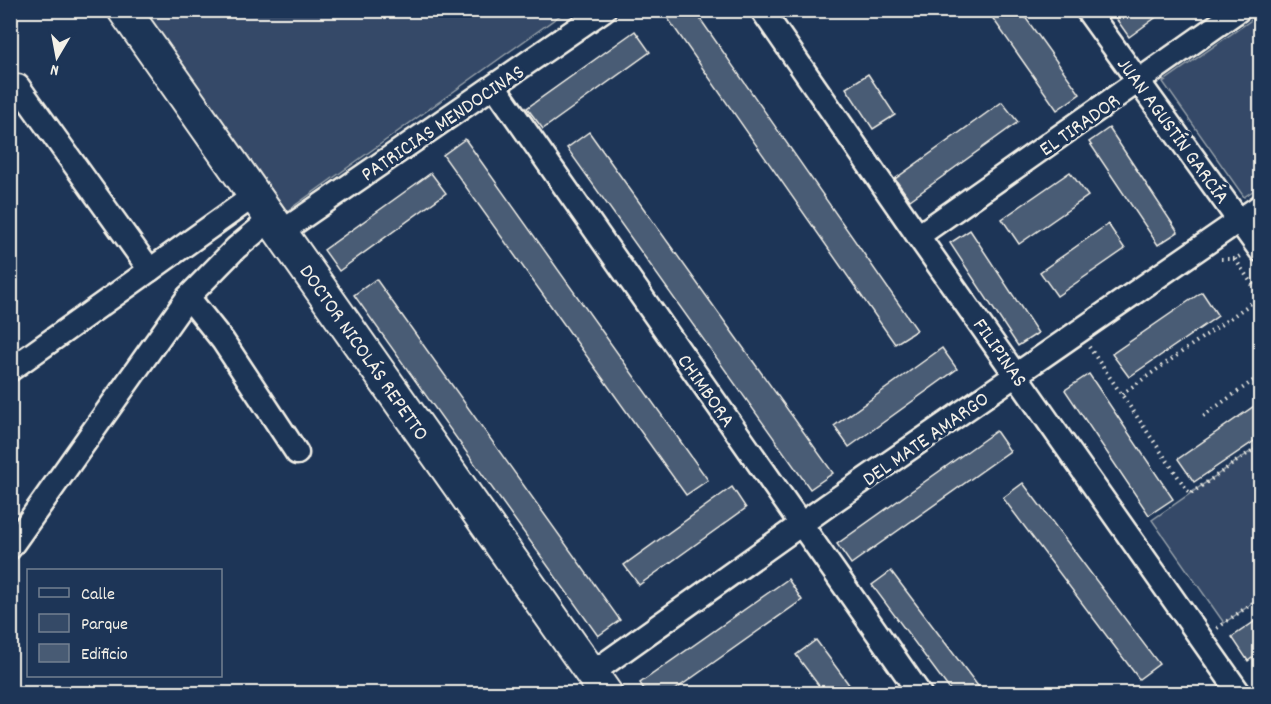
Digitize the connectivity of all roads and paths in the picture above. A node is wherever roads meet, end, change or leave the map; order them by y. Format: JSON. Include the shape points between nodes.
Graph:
{"nodes":[{"id":1,"x":124,"y":10,"type":"edge"},
{"id":2,"x":604,"y":10,"type":"edge"},
{"id":3,"x":762,"y":10,"type":"edge"},
{"id":4,"x":1087,"y":10,"type":"edge"},
{"id":5,"x":1239,"y":10,"type":"edge"},
{"id":6,"x":1140,"y":82,"type":"junction"},
{"id":7,"x":18,"y":86,"type":"dead end"},
{"id":8,"x":495,"y":87,"type":"junction"},
{"id":9,"x":1260,"y":206,"type":"edge"},
{"id":10,"x":268,"y":216,"type":"junction"},
{"id":11,"x":1239,"y":220,"type":"junction"},
{"id":12,"x":918,"y":236,"type":"junction"},
{"id":13,"x":1260,"y":250,"type":"edge"},
{"id":14,"x":1235,"y":259,"type":"dead end"},
{"id":15,"x":150,"y":270,"type":"junction"},
{"id":16,"x":1260,"y":296,"type":"edge"},
{"id":17,"x":188,"y":297,"type":"junction"},
{"id":18,"x":1088,"y":346,"type":"dead end"},
{"id":19,"x":10,"y":370,"type":"edge"},
{"id":20,"x":1017,"y":375,"type":"junction"},
{"id":21,"x":1260,"y":376,"type":"edge"},
{"id":22,"x":1122,"y":394,"type":"junction"},
{"id":23,"x":1203,"y":416,"type":"dead end"},
{"id":24,"x":1260,"y":445,"type":"edge"},
{"id":25,"x":297,"y":453,"type":"dead end"},
{"id":26,"x":802,"y":524,"type":"junction"},
{"id":27,"x":10,"y":548,"type":"edge"},
{"id":28,"x":1260,"y":598,"type":"edge"},
{"id":29,"x":1216,"y":628,"type":"dead end"},
{"id":30,"x":599,"y":683,"type":"edge"},
{"id":31,"x":920,"y":693,"type":"edge"},
{"id":32,"x":1240,"y":693,"type":"edge"}],
"edges":[{"from":1,"to":10,"type":"street","name":"DOCTOR NICOLÁS REPETTO"},
{"from":2,"to":8,"type":"street","name":"PATRICIAS MENDOCINAS"},
{"from":3,"to":12,"type":"street","name":"FILIPINAS"},
{"from":4,"to":6,"type":"street","name":"JUAN AGUSTÍN GARCÍA"},
{"from":5,"to":6,"type":"street","name":"EL TIRADOR"},
{"from":6,"to":11,"type":"street","name":"JUAN AGUSTÍN GARCÍA"},
{"from":6,"to":12,"type":"street","name":"EL TIRADOR"},
{"from":7,"to":15,"type":"street"},
{"from":8,"to":10,"type":"street","name":"PATRICIAS MENDOCINAS"},
{"from":8,"to":26,"type":"street","name":"CHIMBORA"},
{"from":9,"to":11,"type":"street","name":"DEL MATE AMARGO"},
{"from":10,"to":15,"type":"street"},
{"from":10,"to":17,"type":"street"},
{"from":10,"to":30,"type":"street","name":"DOCTOR NICOLÁS REPETTO"},
{"from":11,"to":13,"type":"street","name":"JUAN AGUSTÍN GARCÍA"},
{"from":11,"to":20,"type":"street","name":"DEL MATE AMARGO"},
{"from":12,"to":20,"type":"street","name":"FILIPINAS"},
{"from":14,"to":16,"type":"path"},
{"from":15,"to":19,"type":"street"},
{"from":16,"to":22,"type":"path"},
{"from":17,"to":25,"type":"street","via":[[223,341]]},
{"from":17,"to":27,"type":"street"},
{"from":18,"to":22,"type":"path"},
{"from":20,"to":26,"type":"street","name":"DEL MATE AMARGO"},
{"from":20,"to":32,"type":"street","name":"FILIPINAS"},
{"from":21,"to":23,"type":"path"},
{"from":22,"to":24,"type":"path","via":[[1190,494]]},
{"from":26,"to":30,"type":"street","name":"DEL MATE AMARGO"},
{"from":26,"to":31,"type":"street","name":"CHIMBORA"},
{"from":28,"to":29,"type":"path"}]}
